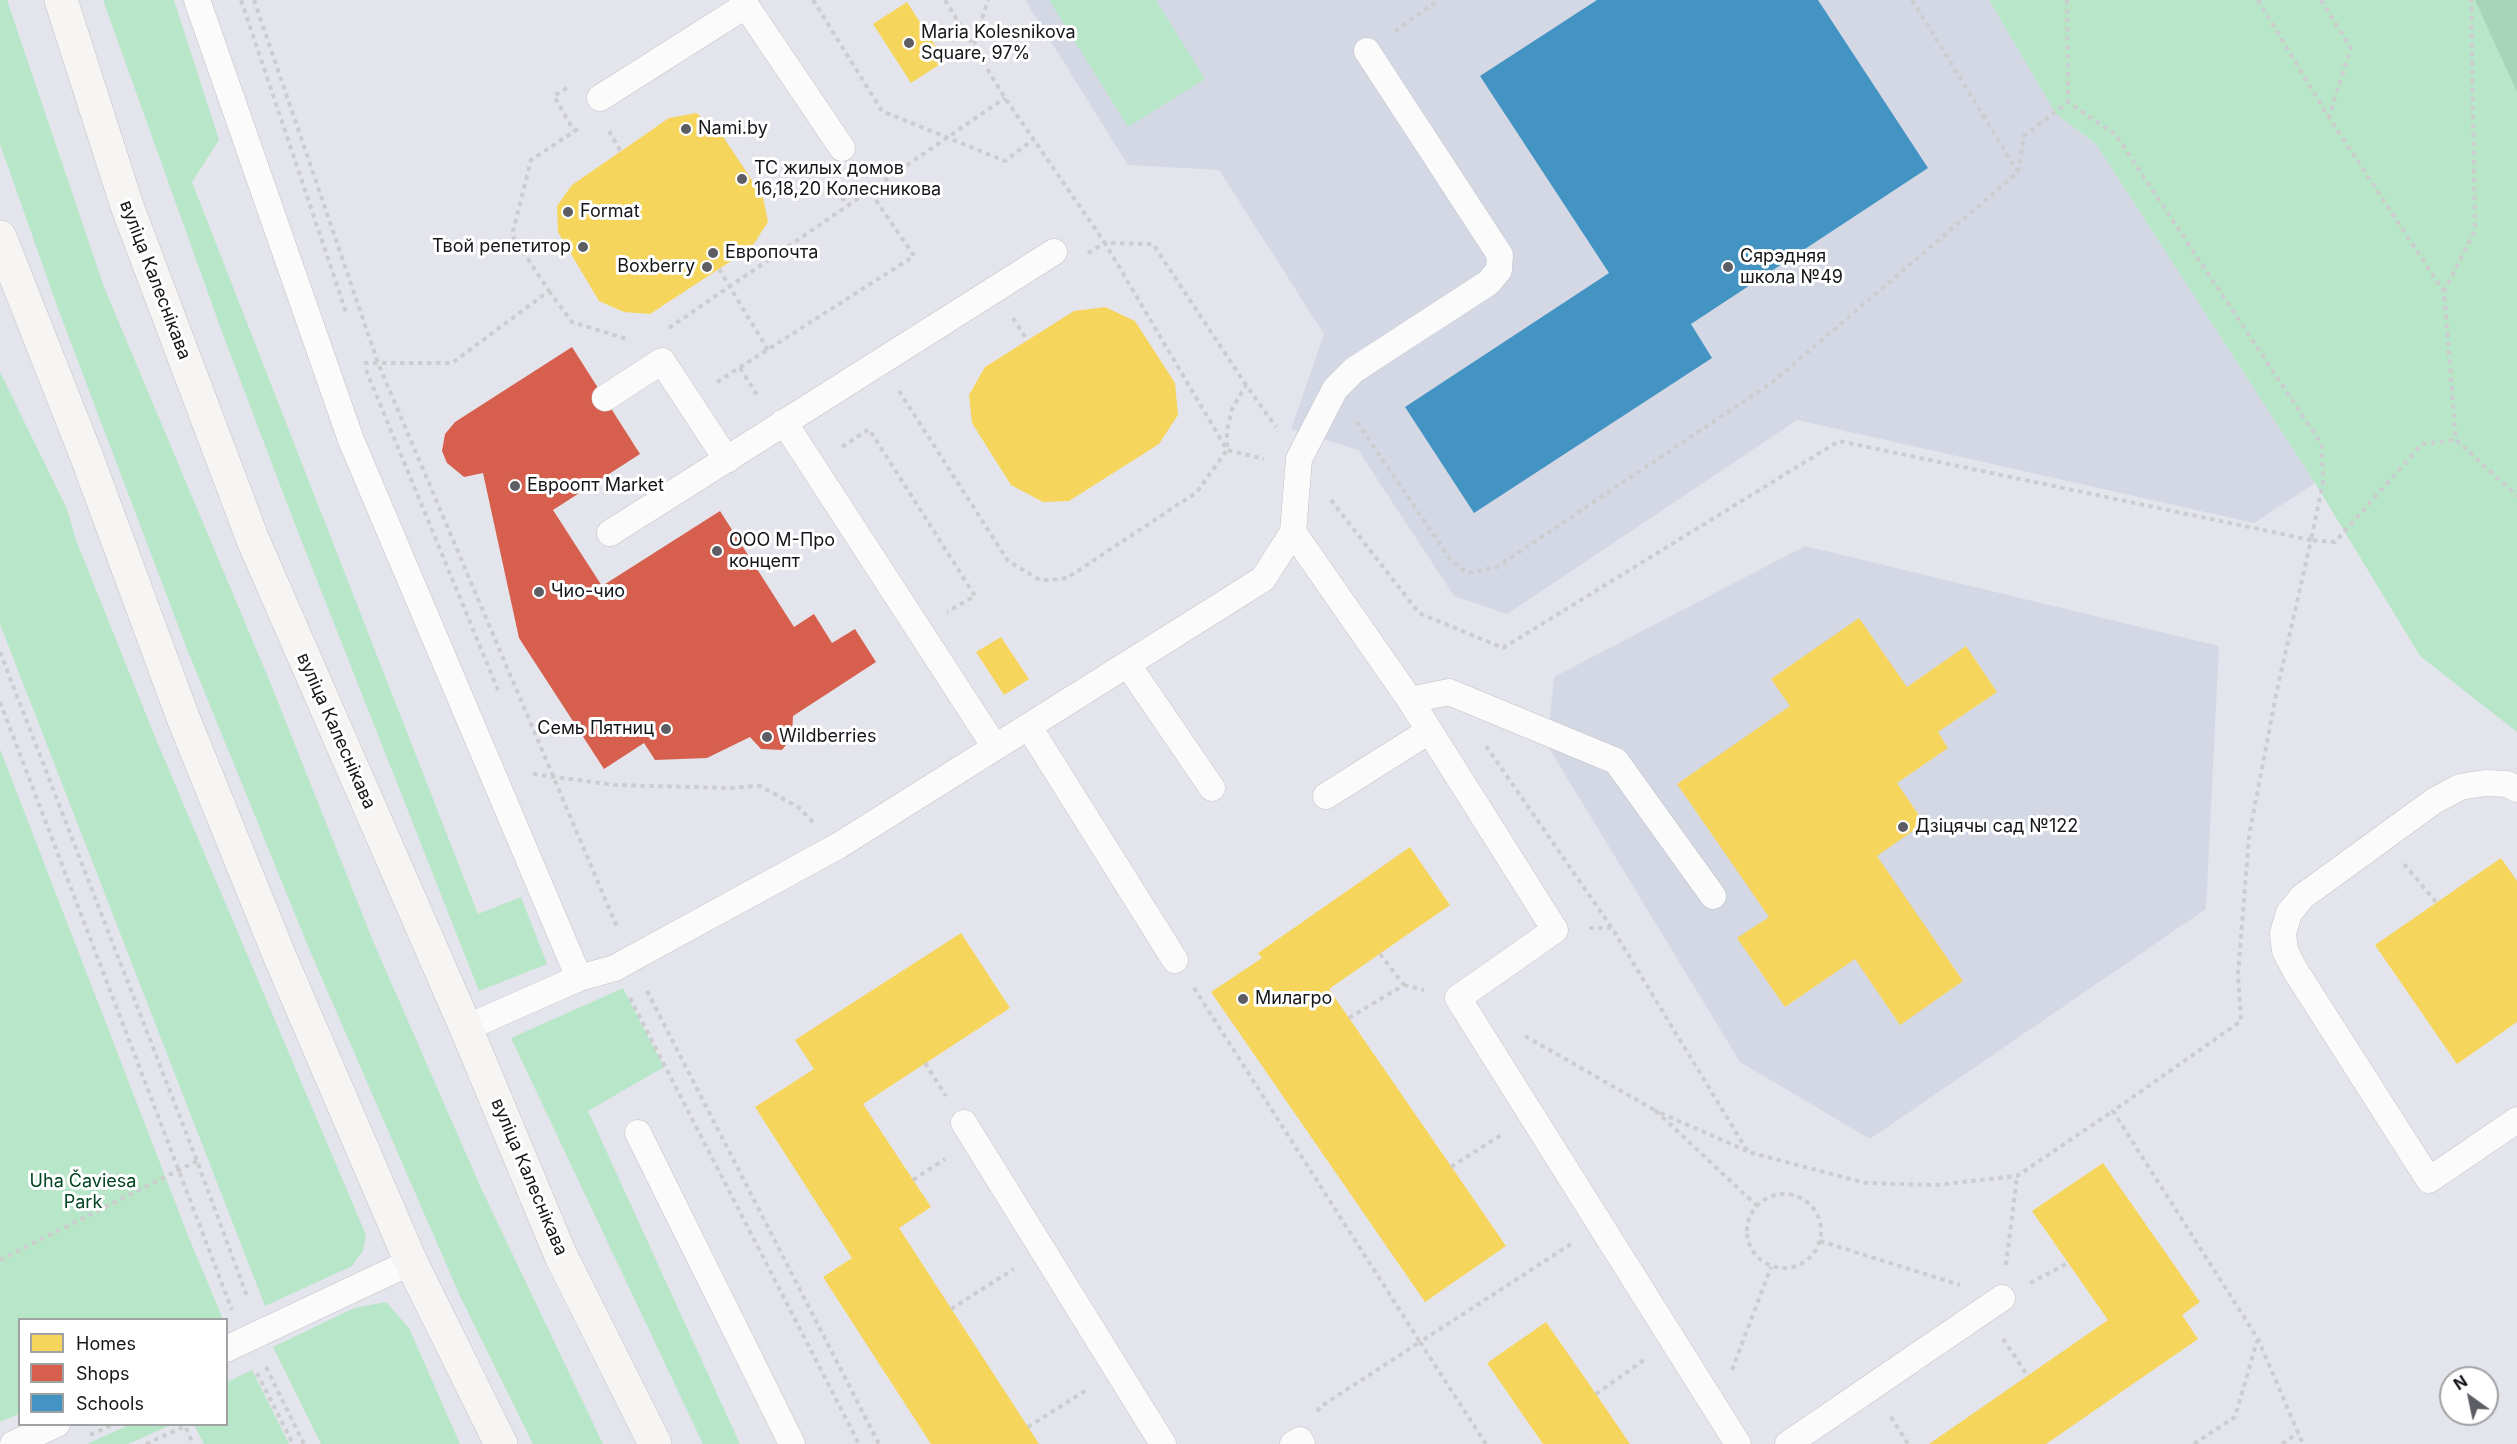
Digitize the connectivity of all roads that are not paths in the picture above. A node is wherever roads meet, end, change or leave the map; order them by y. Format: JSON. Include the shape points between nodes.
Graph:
{"nodes":[{"id":1,"x":61,"y":0,"type":"edge"},
{"id":2,"x":197,"y":0,"type":"edge"},
{"id":3,"x":744,"y":3,"type":"edge"},
{"id":4,"x":1367,"y":51,"type":"road end"},
{"id":5,"x":600,"y":98,"type":"dead end"},
{"id":6,"x":842,"y":148,"type":"dead end"},
{"id":7,"x":0,"y":237,"type":"edge"},
{"id":8,"x":1054,"y":252,"type":"dead end"},
{"id":9,"x":605,"y":398,"type":"dead end"},
{"id":10,"x":784,"y":422,"type":"junction"},
{"id":11,"x":727,"y":460,"type":"junction"},
{"id":12,"x":1293,"y":532,"type":"junction"},
{"id":13,"x":610,"y":533,"type":"dead end"},
{"id":14,"x":1128,"y":665,"type":"junction"},
{"id":15,"x":1410,"y":700,"type":"junction"},
{"id":16,"x":1029,"y":727,"type":"junction"},
{"id":17,"x":1429,"y":731,"type":"junction"},
{"id":18,"x":995,"y":747,"type":"junction"},
{"id":19,"x":1212,"y":788,"type":"dead end"},
{"id":20,"x":2517,"y":789,"type":"edge"},
{"id":21,"x":1326,"y":796,"type":"dead end"},
{"id":22,"x":1713,"y":896,"type":"dead end"},
{"id":23,"x":1175,"y":960,"type":"road end"},
{"id":24,"x":579,"y":978,"type":"junction"},
{"id":25,"x":466,"y":1028,"type":"junction"},
{"id":26,"x":2517,"y":1120,"type":"edge"},
{"id":27,"x":964,"y":1123,"type":"dead end"},
{"id":28,"x":638,"y":1133,"type":"dead end"},
{"id":29,"x":411,"y":1262,"type":"junction"},
{"id":30,"x":1992,"y":1304,"type":"road end"},
{"id":31,"x":244,"y":1341,"type":"edge"},
{"id":32,"x":55,"y":1426,"type":"edge"},
{"id":33,"x":13,"y":1444,"type":"edge"},
{"id":34,"x":501,"y":1444,"type":"edge"},
{"id":35,"x":655,"y":1444,"type":"edge"},
{"id":36,"x":792,"y":1444,"type":"edge"},
{"id":37,"x":1163,"y":1444,"type":"edge"},
{"id":38,"x":1293,"y":1444,"type":"edge"},
{"id":39,"x":1302,"y":1444,"type":"edge"},
{"id":40,"x":1738,"y":1444,"type":"edge"},
{"id":41,"x":1788,"y":1444,"type":"edge"}],
"edges":[{"from":1,"to":25,"type":"main road","name":"вуліца Калеснікава","via":[[127,206],[253,540]]},
{"from":2,"to":24,"type":"lane","via":[[351,440]]},
{"from":3,"to":5,"type":"lane"},
{"from":3,"to":6,"type":"lane"},
{"from":4,"to":12,"type":"lane","via":[[1500,255],[1499,270],[1488,283],[1354,370],[1335,390],[1299,459]]},
{"from":7,"to":29,"type":"main road","via":[[184,720],[280,957]]},
{"from":8,"to":10,"type":"lane"},
{"from":9,"to":11,"type":"lane","via":[[662,361]]},
{"from":10,"to":11,"type":"lane"},
{"from":10,"to":18,"type":"lane"},
{"from":11,"to":13,"type":"lane"},
{"from":12,"to":14,"type":"lane","via":[[1263,579]]},
{"from":12,"to":15,"type":"lane"},
{"from":14,"to":16,"type":"lane"},
{"from":14,"to":19,"type":"lane"},
{"from":15,"to":17,"type":"lane"},
{"from":15,"to":22,"type":"lane","via":[[1449,693],[1616,761]]},
{"from":16,"to":18,"type":"lane"},
{"from":16,"to":23,"type":"lane"},
{"from":17,"to":21,"type":"lane"},
{"from":17,"to":40,"type":"lane","via":[[1555,930],[1458,998]]},
{"from":18,"to":24,"type":"lane","via":[[838,846],[623,964]]},
{"from":20,"to":26,"type":"lane","via":[[2507,784],[2485,783],[2460,787],[2434,801],[2302,897],[2289,913],[2283,933],[2284,951],[2429,1180]]},
{"from":24,"to":25,"type":"lane"},
{"from":25,"to":35,"type":"main road","name":"вуліца Калеснікава","via":[[561,1256]]},
{"from":27,"to":37,"type":"lane"},
{"from":28,"to":36,"type":"lane"},
{"from":29,"to":31,"type":"lane"},
{"from":29,"to":34,"type":"main road"},
{"from":30,"to":41,"type":"lane"},
{"from":32,"to":33,"type":"lane"},
{"from":38,"to":39,"type":"lane","via":[[1300,1440]]}]}
